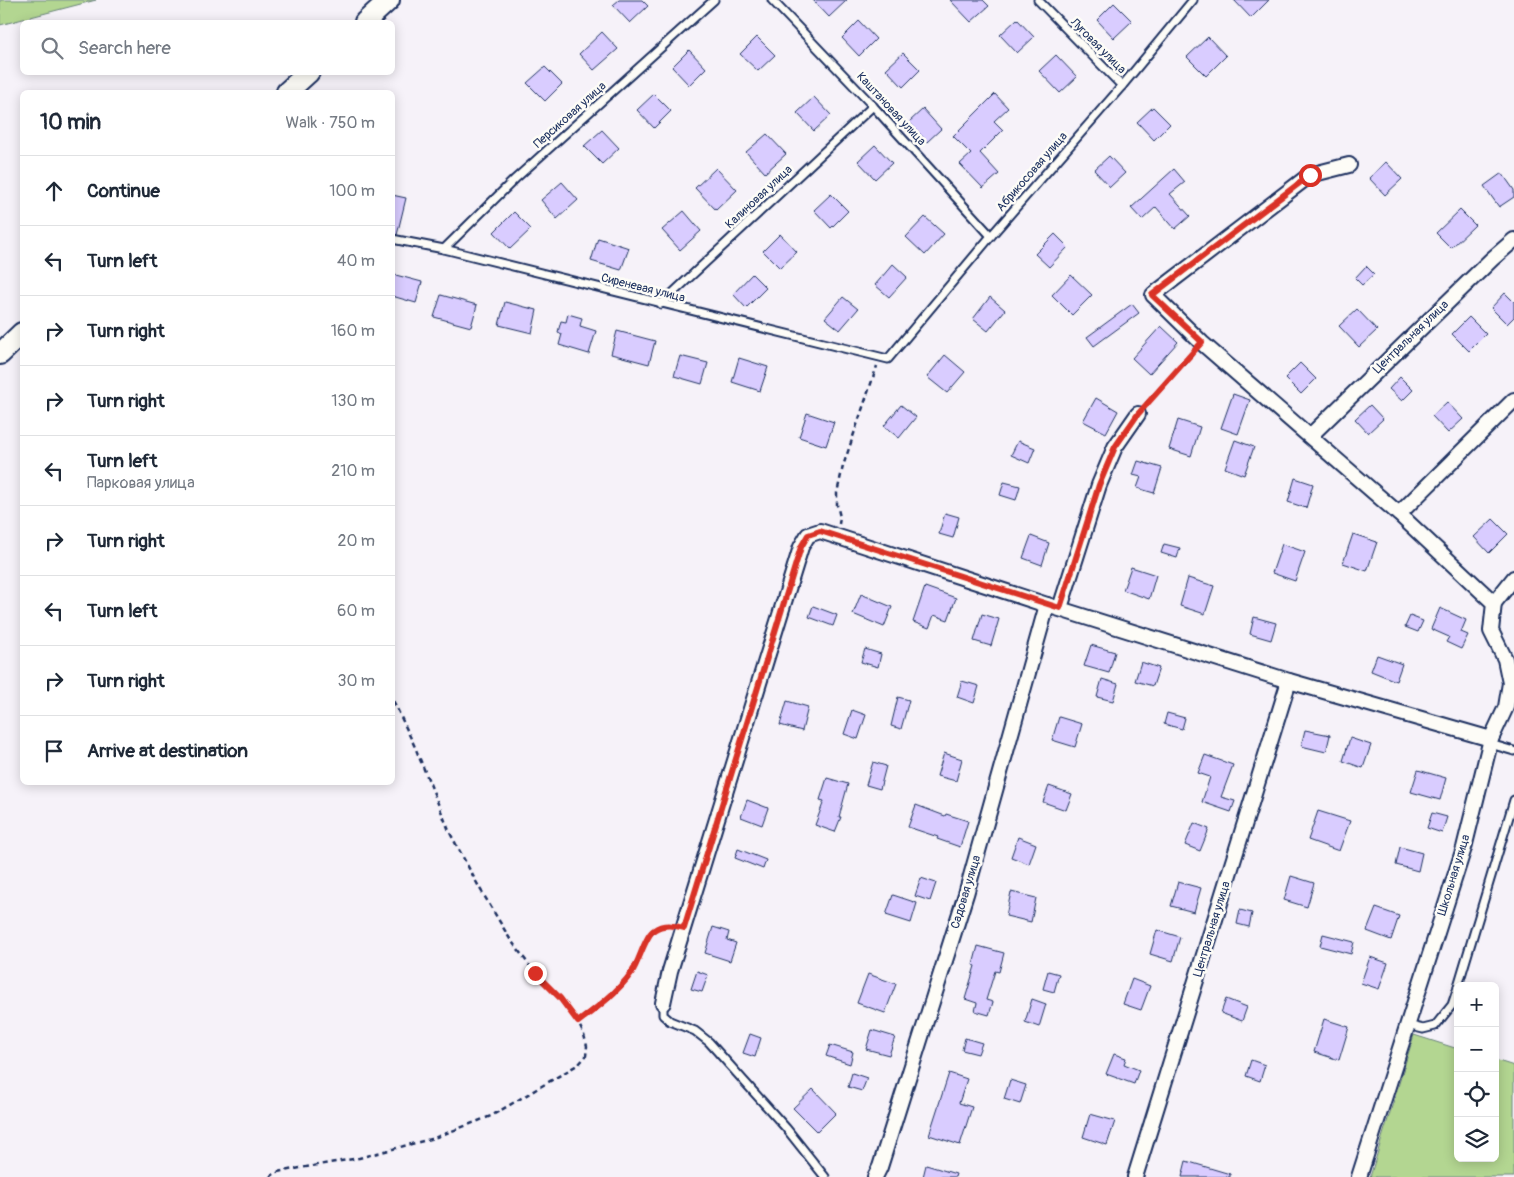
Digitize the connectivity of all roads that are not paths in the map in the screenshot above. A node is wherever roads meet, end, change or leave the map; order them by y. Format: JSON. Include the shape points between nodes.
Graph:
{"nodes":[{"id":1,"x":389,"y":0,"type":"edge"},
{"id":2,"x":714,"y":0,"type":"edge"},
{"id":3,"x":772,"y":0,"type":"edge"},
{"id":4,"x":1038,"y":0,"type":"edge"},
{"id":5,"x":1193,"y":0,"type":"edge"},
{"id":6,"x":367,"y":20,"type":"edge"},
{"id":7,"x":307,"y":75,"type":"edge"},
{"id":8,"x":1122,"y":86,"type":"junction"},
{"id":9,"x":290,"y":90,"type":"edge"},
{"id":10,"x":873,"y":106,"type":"junction"},
{"id":11,"x":1349,"y":165,"type":"dead end"},
{"id":12,"x":991,"y":236,"type":"junction"},
{"id":13,"x":395,"y":240,"type":"edge"},
{"id":14,"x":1514,"y":240,"type":"edge"},
{"id":15,"x":444,"y":249,"type":"junction"},
{"id":16,"x":661,"y":304,"type":"junction"},
{"id":17,"x":20,"y":335,"type":"edge"},
{"id":18,"x":0,"y":354,"type":"edge"},
{"id":19,"x":884,"y":358,"type":"joint"},
{"id":20,"x":1514,"y":400,"type":"edge"},
{"id":21,"x":1138,"y":414,"type":"road end"},
{"id":22,"x":1310,"y":436,"type":"junction"},
{"id":23,"x":1399,"y":514,"type":"junction"},
{"id":24,"x":1514,"y":578,"type":"edge"},
{"id":25,"x":1494,"y":603,"type":"junction"},
{"id":26,"x":1054,"y":606,"type":"junction"},
{"id":27,"x":1289,"y":681,"type":"junction"},
{"id":28,"x":1490,"y":741,"type":"junction"},
{"id":29,"x":1514,"y":751,"type":"edge"},
{"id":30,"x":1514,"y":800,"type":"edge"},
{"id":31,"x":1459,"y":982,"type":"edge"},
{"id":32,"x":1454,"y":999,"type":"edge"},
{"id":33,"x":663,"y":1003,"type":"joint"},
{"id":34,"x":1407,"y":1025,"type":"junction"},
{"id":35,"x":825,"y":1177,"type":"edge"},
{"id":36,"x":875,"y":1177,"type":"edge"},
{"id":37,"x":1135,"y":1177,"type":"edge"},
{"id":38,"x":1359,"y":1177,"type":"edge"}],
"edges":[{"from":1,"to":6,"type":"main road"},
{"from":2,"to":15,"type":"lane","name":"Персиковая улица","via":[[516,179]]},
{"from":3,"to":10,"type":"lane","name":"Каштановая улица"},
{"from":4,"to":8,"type":"lane","name":"Луговая улица"},
{"from":5,"to":8,"type":"lane","name":"Абрикосовая улица"},
{"from":7,"to":9,"type":"main road"},
{"from":8,"to":12,"type":"lane","name":"Абрикосовая улица"},
{"from":10,"to":12,"type":"lane","name":"Каштановая улица"},
{"from":10,"to":16,"type":"lane","name":"Калиновая улица"},
{"from":11,"to":22,"type":"street","via":[[1310,175],[1152,295]]},
{"from":12,"to":19,"type":"lane","name":"Абрикосовая улица"},
{"from":13,"to":15,"type":"lane","name":"Сиреневая улица"},
{"from":14,"to":22,"type":"street","name":"Центральная улица"},
{"from":15,"to":16,"type":"lane","name":"Сиреневая улица"},
{"from":16,"to":19,"type":"lane","name":"Сиреневая улица"},
{"from":17,"to":18,"type":"main road"},
{"from":20,"to":23,"type":"street"},
{"from":21,"to":26,"type":"street","name":"Садовая улица","via":[[1115,447]]},
{"from":22,"to":23,"type":"street"},
{"from":23,"to":25,"type":"street"},
{"from":24,"to":25,"type":"street"},
{"from":25,"to":28,"type":"street","name":"Школьная улица","via":[[1491,631],[1505,659],[1510,684],[1506,707]]},
{"from":26,"to":27,"type":"street"},
{"from":26,"to":33,"type":"street","via":[[820,531],[808,535],[801,547],[670,971]]},
{"from":26,"to":36,"type":"street","name":"Садовая улица"},
{"from":27,"to":28,"type":"street"},
{"from":27,"to":37,"type":"street","name":"Центральная улица"},
{"from":28,"to":29,"type":"lane"},
{"from":28,"to":34,"type":"street","name":"Школьная улица","via":[[1464,848]]},
{"from":30,"to":31,"type":"lane"},
{"from":32,"to":34,"type":"lane","via":[[1435,1026],[1423,1030]]},
{"from":33,"to":35,"type":"lane","via":[[663,1014],[709,1042]]},
{"from":34,"to":38,"type":"street","name":"Школьная улица"}]}
